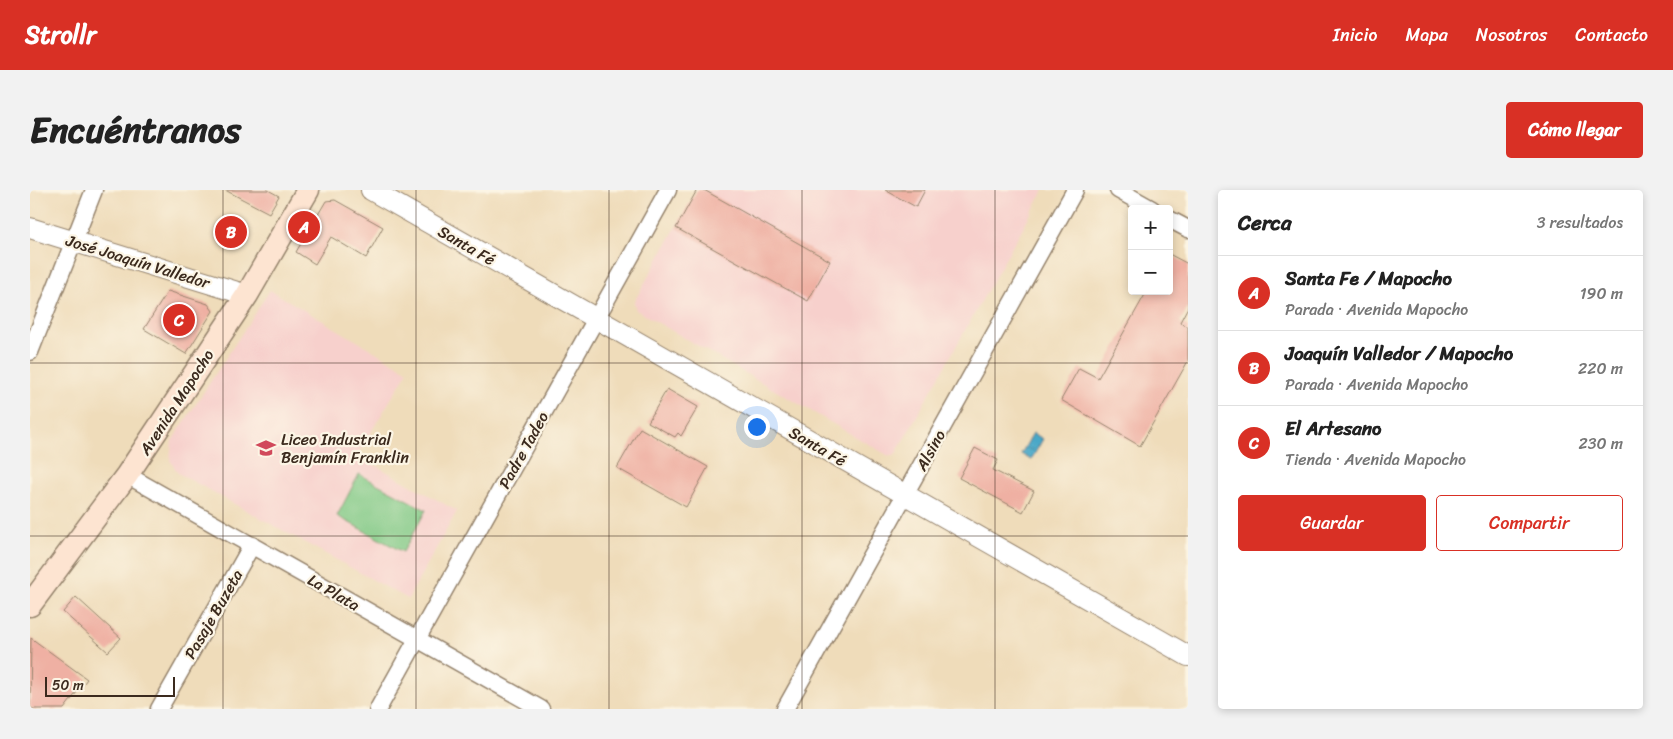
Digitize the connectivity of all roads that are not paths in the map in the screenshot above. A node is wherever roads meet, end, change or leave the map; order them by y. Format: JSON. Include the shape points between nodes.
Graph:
{"nodes":[{"id":1,"x":94,"y":190,"type":"edge"},
{"id":2,"x":308,"y":190,"type":"edge"},
{"id":3,"x":371,"y":190,"type":"edge"},
{"id":4,"x":668,"y":190,"type":"edge"},
{"id":5,"x":1075,"y":190,"type":"edge"},
{"id":6,"x":1118,"y":190,"type":"edge"},
{"id":7,"x":1145,"y":205,"type":"edge"},
{"id":8,"x":1173,"y":221,"type":"edge"},
{"id":9,"x":30,"y":228,"type":"edge"},
{"id":10,"x":1188,"y":229,"type":"edge"},
{"id":11,"x":73,"y":241,"type":"junction"},
{"id":12,"x":247,"y":295,"type":"junction"},
{"id":13,"x":596,"y":319,"type":"junction"},
{"id":14,"x":30,"y":352,"type":"edge"},
{"id":15,"x":128,"y":475,"type":"junction"},
{"id":16,"x":905,"y":495,"type":"junction"},
{"id":17,"x":252,"y":545,"type":"junction"},
{"id":18,"x":30,"y":605,"type":"edge"},
{"id":19,"x":417,"y":639,"type":"junction"},
{"id":20,"x":1188,"y":656,"type":"edge"},
{"id":21,"x":160,"y":709,"type":"edge"},
{"id":22,"x":378,"y":709,"type":"edge"},
{"id":23,"x":541,"y":709,"type":"edge"},
{"id":24,"x":785,"y":709,"type":"edge"}],
"edges":[{"from":1,"to":11,"type":"street"},
{"from":2,"to":12,"type":"main road","name":"Avenida Mapocho"},
{"from":3,"to":13,"type":"street","name":"Santa Fé"},
{"from":4,"to":13,"type":"street","name":"Padre Tadeo"},
{"from":5,"to":16,"type":"street","name":"Alsino"},
{"from":6,"to":7,"type":"street"},
{"from":8,"to":10,"type":"street"},
{"from":9,"to":11,"type":"street","name":"José Joaquín Valledor"},
{"from":11,"to":12,"type":"street","name":"José Joaquín Valledor"},
{"from":11,"to":14,"type":"street"},
{"from":12,"to":15,"type":"main road","name":"Avenida Mapocho"},
{"from":13,"to":16,"type":"street","name":"Santa Fé"},
{"from":13,"to":19,"type":"street","name":"Padre Tadeo"},
{"from":15,"to":17,"type":"street","name":"La Plata"},
{"from":15,"to":18,"type":"main road","name":"Avenida Mapocho"},
{"from":16,"to":20,"type":"street","name":"Santa Fé"},
{"from":16,"to":24,"type":"street","name":"Alsino"},
{"from":17,"to":19,"type":"street","name":"La Plata"},
{"from":17,"to":21,"type":"street","name":"Pasaje Buzeta"},
{"from":19,"to":22,"type":"street","name":"Padre Tadeo"},
{"from":19,"to":23,"type":"street","name":"La Plata"}]}
